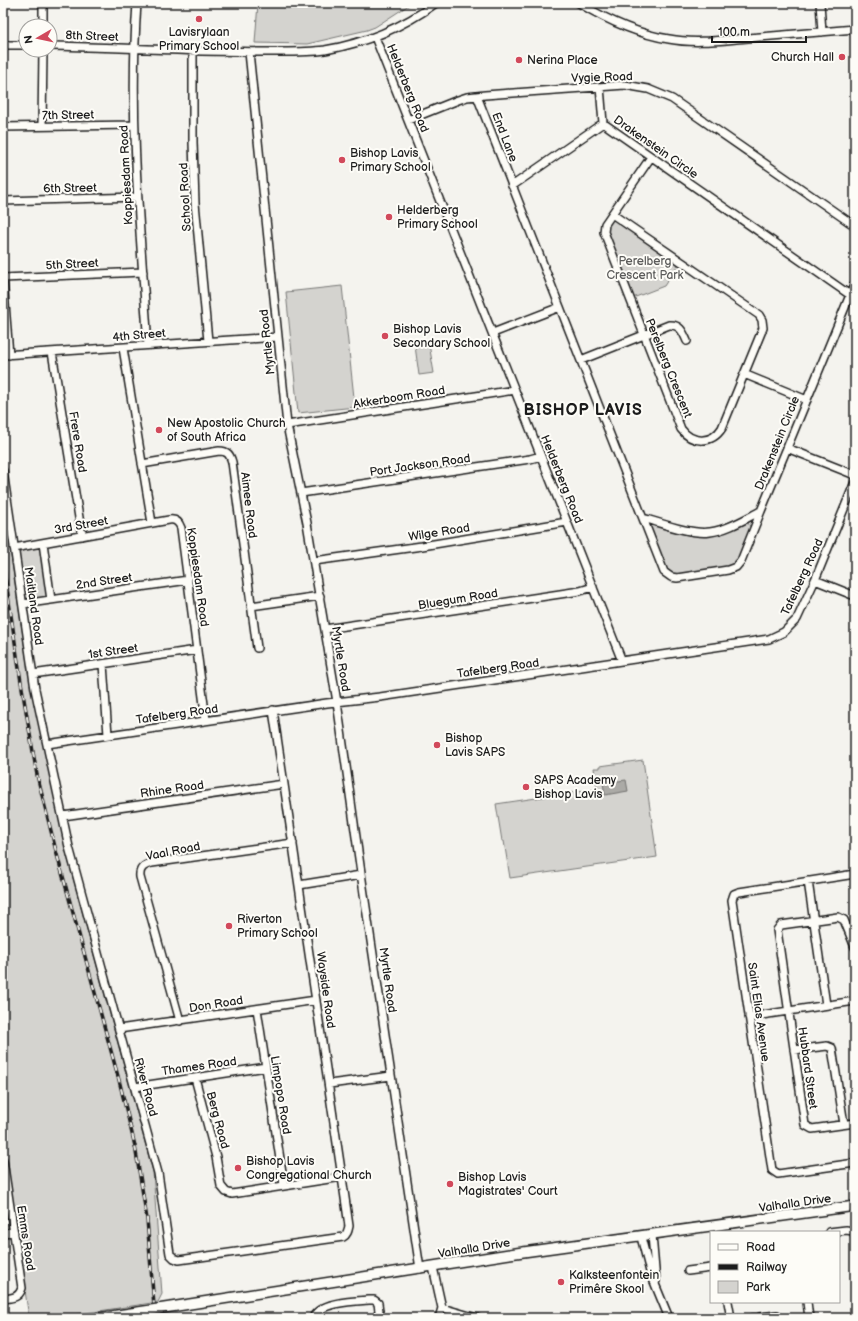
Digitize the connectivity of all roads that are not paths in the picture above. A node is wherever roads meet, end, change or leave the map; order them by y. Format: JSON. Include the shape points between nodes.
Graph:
{"nodes":[{"id":1,"x":43,"y":3,"type":"edge"},
{"id":2,"x":137,"y":3,"type":"edge"},
{"id":3,"x":436,"y":3,"type":"edge"},
{"id":4,"x":579,"y":3,"type":"edge"},
{"id":5,"x":820,"y":3,"type":"edge"},
{"id":6,"x":43,"y":18,"type":"edge"},
{"id":7,"x":855,"y":29,"type":"edge"},
{"id":8,"x":822,"y":32,"type":"junction"},
{"id":9,"x":375,"y":37,"type":"junction"},
{"id":10,"x":3,"y":44,"type":"edge"},
{"id":11,"x":18,"y":45,"type":"edge"},
{"id":12,"x":58,"y":46,"type":"edge"},
{"id":13,"x":134,"y":48,"type":"junction"},
{"id":14,"x":193,"y":50,"type":"junction"},
{"id":15,"x":249,"y":52,"type":"junction"},
{"id":16,"x":43,"y":58,"type":"edge"},
{"id":17,"x":600,"y":87,"type":"junction"},
{"id":18,"x":477,"y":96,"type":"junction"},
{"id":19,"x":408,"y":120,"type":"junction"},
{"id":20,"x":602,"y":123,"type":"junction"},
{"id":21,"x":134,"y":125,"type":"junction"},
{"id":22,"x":42,"y":126,"type":"junction"},
{"id":23,"x":3,"y":127,"type":"edge"},
{"id":24,"x":651,"y":157,"type":"junction"},
{"id":25,"x":512,"y":186,"type":"junction"},
{"id":26,"x":137,"y":197,"type":"junction"},
{"id":27,"x":3,"y":201,"type":"edge"},
{"id":28,"x":612,"y":214,"type":"junction"},
{"id":29,"x":855,"y":226,"type":"edge"},
{"id":30,"x":143,"y":272,"type":"junction"},
{"id":31,"x":3,"y":278,"type":"edge"},
{"id":32,"x":855,"y":283,"type":"edge"},
{"id":33,"x":850,"y":295,"type":"junction"},
{"id":34,"x":560,"y":307,"type":"junction"},
{"id":35,"x":493,"y":333,"type":"junction"},
{"id":36,"x":644,"y":335,"type":"junction"},
{"id":37,"x":278,"y":338,"type":"junction"},
{"id":38,"x":208,"y":341,"type":"junction"},
{"id":39,"x":687,"y":341,"type":"dead end"},
{"id":40,"x":148,"y":345,"type":"junction"},
{"id":41,"x":123,"y":348,"type":"junction"},
{"id":42,"x":52,"y":352,"type":"junction"},
{"id":43,"x":6,"y":355,"type":"edge"},
{"id":44,"x":580,"y":360,"type":"junction"},
{"id":45,"x":744,"y":374,"type":"junction"},
{"id":46,"x":515,"y":390,"type":"junction"},
{"id":47,"x":807,"y":400,"type":"junction"},
{"id":48,"x":287,"y":425,"type":"junction"},
{"id":49,"x":787,"y":448,"type":"junction"},
{"id":50,"x":541,"y":456,"type":"junction"},
{"id":51,"x":142,"y":464,"type":"junction"},
{"id":52,"x":3,"y":471,"type":"edge"},
{"id":53,"x":855,"y":475,"type":"edge"},
{"id":54,"x":855,"y":482,"type":"edge"},
{"id":55,"x":301,"y":493,"type":"junction"},
{"id":56,"x":761,"y":512,"type":"junction"},
{"id":57,"x":643,"y":518,"type":"junction"},
{"id":58,"x":567,"y":522,"type":"junction"},
{"id":59,"x":152,"y":523,"type":"junction"},
{"id":60,"x":82,"y":536,"type":"junction"},
{"id":61,"x":43,"y":543,"type":"junction"},
{"id":62,"x":14,"y":548,"type":"junction"},
{"id":63,"x":314,"y":561,"type":"junction"},
{"id":64,"x":188,"y":580,"type":"junction"},
{"id":65,"x":815,"y":580,"type":"junction"},
{"id":66,"x":593,"y":587,"type":"junction"},
{"id":67,"x":320,"y":596,"type":"junction"},
{"id":68,"x":855,"y":596,"type":"edge"},
{"id":69,"x":51,"y":600,"type":"junction"},
{"id":70,"x":23,"y":604,"type":"junction"},
{"id":71,"x":251,"y":606,"type":"junction"},
{"id":72,"x":325,"y":629,"type":"junction"},
{"id":73,"x":257,"y":648,"type":"dead end"},
{"id":74,"x":197,"y":650,"type":"junction"},
{"id":75,"x":622,"y":661,"type":"junction"},
{"id":76,"x":103,"y":664,"type":"junction"},
{"id":77,"x":33,"y":674,"type":"junction"},
{"id":78,"x":337,"y":702,"type":"junction"},
{"id":79,"x":273,"y":710,"type":"junction"},
{"id":80,"x":206,"y":720,"type":"junction"},
{"id":81,"x":108,"y":735,"type":"junction"},
{"id":82,"x":47,"y":744,"type":"junction"},
{"id":83,"x":284,"y":784,"type":"junction"},
{"id":84,"x":63,"y":816,"type":"junction"},
{"id":85,"x":293,"y":843,"type":"junction"},
{"id":86,"x":855,"y":874,"type":"edge"},
{"id":87,"x":361,"y":875,"type":"junction"},
{"id":88,"x":808,"y":881,"type":"junction"},
{"id":89,"x":299,"y":885,"type":"junction"},
{"id":90,"x":814,"y":920,"type":"junction"},
{"id":91,"x":855,"y":947,"type":"edge"},
{"id":92,"x":316,"y":1000,"type":"junction"},
{"id":93,"x":855,"y":1001,"type":"edge"},
{"id":94,"x":826,"y":1005,"type":"junction"},
{"id":95,"x":257,"y":1009,"type":"junction"},
{"id":96,"x":788,"y":1011,"type":"junction"},
{"id":97,"x":749,"y":1017,"type":"junction"},
{"id":98,"x":180,"y":1021,"type":"junction"},
{"id":99,"x":119,"y":1029,"type":"junction"},
{"id":100,"x":794,"y":1050,"type":"junction"},
{"id":101,"x":266,"y":1067,"type":"junction"},
{"id":102,"x":391,"y":1076,"type":"junction"},
{"id":103,"x":195,"y":1078,"type":"junction"},
{"id":104,"x":329,"y":1084,"type":"junction"},
{"id":105,"x":135,"y":1086,"type":"junction"},
{"id":106,"x":855,"y":1123,"type":"edge"},
{"id":107,"x":844,"y":1124,"type":"junction"},
{"id":108,"x":3,"y":1160,"type":"edge"},
{"id":109,"x":855,"y":1163,"type":"edge"},
{"id":110,"x":4,"y":1170,"type":"edge"},
{"id":111,"x":342,"y":1177,"type":"junction"},
{"id":112,"x":284,"y":1185,"type":"junction"},
{"id":113,"x":855,"y":1206,"type":"edge"},
{"id":114,"x":349,"y":1226,"type":"joint"},
{"id":115,"x":839,"y":1231,"type":"edge"},
{"id":116,"x":14,"y":1232,"type":"junction"},
{"id":117,"x":3,"y":1233,"type":"edge"},
{"id":118,"x":652,"y":1235,"type":"junction"},
{"id":119,"x":855,"y":1236,"type":"edge"},
{"id":120,"x":641,"y":1237,"type":"junction"},
{"id":121,"x":433,"y":1267,"type":"junction"},
{"id":122,"x":710,"y":1268,"type":"edge"},
{"id":123,"x":420,"y":1269,"type":"junction"},
{"id":124,"x":688,"y":1271,"type":"dead end"},
{"id":125,"x":656,"y":1289,"type":"junction"},
{"id":126,"x":3,"y":1299,"type":"edge"},
{"id":127,"x":728,"y":1303,"type":"edge"},
{"id":128,"x":807,"y":1303,"type":"edge"},
{"id":129,"x":442,"y":1308,"type":"junction"},
{"id":130,"x":777,"y":1315,"type":"dead end"},
{"id":131,"x":97,"y":1318,"type":"edge"},
{"id":132,"x":313,"y":1318,"type":"edge"},
{"id":133,"x":377,"y":1318,"type":"edge"},
{"id":134,"x":439,"y":1318,"type":"edge"},
{"id":135,"x":476,"y":1318,"type":"edge"},
{"id":136,"x":669,"y":1318,"type":"edge"},
{"id":137,"x":731,"y":1318,"type":"edge"},
{"id":138,"x":758,"y":1318,"type":"edge"},
{"id":139,"x":809,"y":1318,"type":"edge"}],
"edges":[{"from":1,"to":6,"type":"street"},
{"from":2,"to":13,"type":"street","name":"Koppiesdam Road"},
{"from":3,"to":9,"type":"street","name":"8th Street","via":[[411,20]]},
{"from":4,"to":8,"type":"street","via":[[622,26],[669,39],[705,41]]},
{"from":5,"to":8,"type":"street"},
{"from":7,"to":8,"type":"street"},
{"from":9,"to":15,"type":"street","name":"8th Street","via":[[324,50]]},
{"from":9,"to":19,"type":"street","name":"Helderberg Road"},
{"from":10,"to":11,"type":"street"},
{"from":12,"to":13,"type":"street","name":"8th Street"},
{"from":13,"to":14,"type":"street","name":"8th Street"},
{"from":13,"to":21,"type":"street","name":"Koppiesdam Road"},
{"from":14,"to":15,"type":"street","name":"8th Street"},
{"from":14,"to":38,"type":"street","name":"School Road","via":[[195,203]]},
{"from":15,"to":37,"type":"street","name":"Myrtle Road"},
{"from":16,"to":22,"type":"street"},
{"from":17,"to":18,"type":"street","name":"Vygie Road"},
{"from":17,"to":20,"type":"street"},
{"from":17,"to":29,"type":"street","name":"Vygie Road","via":[[625,85],[653,91],[672,99]]},
{"from":18,"to":19,"type":"street","name":"Vygie Road","via":[[458,100]]},
{"from":18,"to":25,"type":"street","name":"End Lane"},
{"from":19,"to":35,"type":"street","name":"Helderberg Road"},
{"from":20,"to":24,"type":"street","name":"Drakenstein Circle"},
{"from":20,"to":25,"type":"street","name":"Drakenstein Circle"},
{"from":21,"to":22,"type":"street","name":"7th Street"},
{"from":21,"to":26,"type":"street","name":"Koppiesdam Road"},
{"from":22,"to":23,"type":"street","name":"7th Street"},
{"from":24,"to":28,"type":"street"},
{"from":24,"to":33,"type":"street","name":"Drakenstein Circle"},
{"from":25,"to":34,"type":"street","name":"Drakenstein Circle"},
{"from":26,"to":27,"type":"street","name":"6th Street"},
{"from":26,"to":30,"type":"street","name":"Koppiesdam Road"},
{"from":28,"to":36,"type":"street","name":"Perelberg Crescent","via":[[605,224],[604,232]]},
{"from":28,"to":45,"type":"street","name":"Perelberg Crescent","via":[[761,318],[763,328]]},
{"from":30,"to":31,"type":"street","name":"5th Street"},
{"from":30,"to":40,"type":"street","name":"Koppiesdam Road"},
{"from":31,"to":43,"type":"street"},
{"from":32,"to":33,"type":"street"},
{"from":33,"to":47,"type":"street","name":"Drakenstein Circle"},
{"from":34,"to":35,"type":"street"},
{"from":34,"to":44,"type":"street","name":"Drakenstein Circle"},
{"from":35,"to":46,"type":"street","name":"Helderberg Road"},
{"from":36,"to":39,"type":"street","via":[[672,324],[680,328]]},
{"from":36,"to":44,"type":"street"},
{"from":36,"to":45,"type":"street","name":"Perelberg Crescent","via":[[681,429],[691,438],[705,440],[720,432]]},
{"from":37,"to":38,"type":"street","name":"4th Street"},
{"from":37,"to":48,"type":"street","name":"Myrtle Road"},
{"from":38,"to":40,"type":"street","name":"4th Street"},
{"from":40,"to":41,"type":"street","name":"4th Street"},
{"from":41,"to":42,"type":"street","name":"4th Street"},
{"from":41,"to":51,"type":"street"},
{"from":42,"to":43,"type":"street","name":"4th Street"},
{"from":42,"to":60,"type":"street","name":"Frere Road"},
{"from":44,"to":57,"type":"street","name":"Drakenstein Circle"},
{"from":45,"to":47,"type":"street"},
{"from":46,"to":48,"type":"street","name":"Akkerboom Road"},
{"from":46,"to":50,"type":"street","name":"Helderberg Road"},
{"from":47,"to":49,"type":"street","name":"Drakenstein Circle"},
{"from":48,"to":55,"type":"street","name":"Myrtle Road"},
{"from":49,"to":53,"type":"street"},
{"from":49,"to":56,"type":"street","name":"Drakenstein Circle"},
{"from":50,"to":55,"type":"street","name":"Port Jackson Road"},
{"from":50,"to":58,"type":"street","name":"Helderberg Road"},
{"from":51,"to":59,"type":"street"},
{"from":51,"to":71,"type":"street","name":"Aimee Road","via":[[219,451],[227,452],[232,462]]},
{"from":52,"to":62,"type":"street","name":"Maitland Road"},
{"from":54,"to":65,"type":"street","name":"Tafelberg Road"},
{"from":55,"to":63,"type":"street","name":"Myrtle Road"},
{"from":56,"to":57,"type":"street","via":[[706,533]]},
{"from":56,"to":57,"type":"street","name":"Drakenstein Circle","via":[[741,562],[736,567],[677,578],[664,572]]},
{"from":58,"to":63,"type":"street","name":"Wilge Road"},
{"from":58,"to":66,"type":"street","name":"Helderberg Road"},
{"from":59,"to":60,"type":"street","name":"3rd Street"},
{"from":59,"to":64,"type":"street","name":"Koppiesdam Road","via":[[171,520],[180,525]]},
{"from":60,"to":61,"type":"street","name":"3rd Street"},
{"from":61,"to":62,"type":"street","name":"3rd Street"},
{"from":61,"to":69,"type":"street"},
{"from":62,"to":70,"type":"street","name":"Maitland Road"},
{"from":63,"to":67,"type":"street","name":"Myrtle Road"},
{"from":64,"to":69,"type":"street","name":"2nd Street"},
{"from":64,"to":74,"type":"street","name":"Koppiesdam Road"},
{"from":65,"to":68,"type":"street"},
{"from":65,"to":75,"type":"street","name":"Tafelberg Road","via":[[797,619],[777,636]]},
{"from":66,"to":72,"type":"street","name":"Bluegum Road"},
{"from":66,"to":75,"type":"street","name":"Helderberg Road"},
{"from":67,"to":71,"type":"street"},
{"from":67,"to":72,"type":"street","name":"Myrtle Road"},
{"from":69,"to":70,"type":"street","name":"2nd Street"},
{"from":70,"to":77,"type":"street","name":"Maitland Road"},
{"from":71,"to":73,"type":"street","name":"Aimee Road"},
{"from":72,"to":78,"type":"street","name":"Myrtle Road"},
{"from":74,"to":76,"type":"street","name":"1st Street"},
{"from":74,"to":80,"type":"street","name":"Koppiesdam Road"},
{"from":75,"to":78,"type":"street","name":"Tafelberg Road"},
{"from":76,"to":77,"type":"street","name":"1st Street"},
{"from":76,"to":81,"type":"street"},
{"from":77,"to":82,"type":"street","name":"Maitland Road"},
{"from":78,"to":79,"type":"street","name":"Tafelberg Road"},
{"from":78,"to":87,"type":"street","name":"Myrtle Road"},
{"from":79,"to":80,"type":"street","name":"Tafelberg Road"},
{"from":79,"to":83,"type":"street","name":"Wayside Road"},
{"from":80,"to":81,"type":"street","name":"Tafelberg Road"},
{"from":81,"to":82,"type":"street","name":"Tafelberg Road"},
{"from":82,"to":84,"type":"street","name":"River Road"},
{"from":83,"to":84,"type":"street","name":"Rhine Road"},
{"from":83,"to":85,"type":"street","name":"Wayside Road"},
{"from":84,"to":99,"type":"street","name":"River Road","via":[[69,847]]},
{"from":85,"to":89,"type":"street","name":"Wayside Road"},
{"from":85,"to":98,"type":"street","name":"Vaal Road","via":[[152,863],[141,869],[140,877]]},
{"from":86,"to":88,"type":"street","name":"Saint Elias Avenue"},
{"from":87,"to":89,"type":"street"},
{"from":87,"to":102,"type":"street","name":"Myrtle Road"},
{"from":88,"to":90,"type":"street"},
{"from":88,"to":97,"type":"street","name":"Saint Elias Avenue","via":[[739,892],[733,896]]},
{"from":89,"to":92,"type":"street","name":"Wayside Road"},
{"from":90,"to":91,"type":"street","name":"Hubbard Street","via":[[838,917],[842,919]]},
{"from":90,"to":94,"type":"street"},
{"from":90,"to":96,"type":"street","name":"Hubbard Street","via":[[781,925],[777,930]]},
{"from":92,"to":95,"type":"street","name":"Don Road"},
{"from":92,"to":104,"type":"street","name":"Wayside Road"},
{"from":93,"to":94,"type":"street"},
{"from":94,"to":96,"type":"street"},
{"from":95,"to":98,"type":"street","name":"Don Road"},
{"from":95,"to":101,"type":"street","name":"Limpopo Road"},
{"from":96,"to":97,"type":"street"},
{"from":96,"to":100,"type":"street","name":"Hubbard Street"},
{"from":97,"to":109,"type":"street","name":"Saint Elias Avenue","via":[[773,1172],[778,1174]]},
{"from":98,"to":99,"type":"street","name":"Don Road"},
{"from":99,"to":105,"type":"street","name":"River Road"},
{"from":100,"to":107,"type":"street","via":[[827,1046],[832,1048]]},
{"from":100,"to":107,"type":"street","name":"Hubbard Street","via":[[805,1123],[808,1128]]},
{"from":101,"to":103,"type":"street","name":"Thames Road"},
{"from":101,"to":112,"type":"street","name":"Limpopo Road"},
{"from":102,"to":104,"type":"street"},
{"from":102,"to":123,"type":"street","name":"Myrtle Road"},
{"from":103,"to":105,"type":"street","name":"Thames Road"},
{"from":103,"to":112,"type":"street","name":"Berg Road","via":[[223,1189],[232,1194]]},
{"from":104,"to":111,"type":"street","name":"Wayside Road"},
{"from":105,"to":114,"type":"street","name":"River Road","via":[[158,1173],[170,1250],[174,1258],[183,1261],[343,1237],[347,1234]]},
{"from":106,"to":107,"type":"street"},
{"from":108,"to":110,"type":"street","name":"Emms Road"},
{"from":110,"to":116,"type":"street","name":"Emms Road"},
{"from":111,"to":112,"type":"street","name":"Berg Road"},
{"from":111,"to":114,"type":"street","name":"Wayside Road"},
{"from":113,"to":118,"type":"main road","name":"Valhalla Drive"},
{"from":115,"to":119,"type":"street","via":[[849,1230]]},
{"from":116,"to":117,"type":"street"},
{"from":116,"to":126,"type":"street","name":"Emms Road","via":[[22,1285],[19,1295]]},
{"from":118,"to":120,"type":"main road","name":"Valhalla Drive"},
{"from":118,"to":125,"type":"street"},
{"from":120,"to":121,"type":"main road","name":"Valhalla Drive","via":[[516,1253]]},
{"from":120,"to":125,"type":"street"},
{"from":121,"to":123,"type":"main road","name":"Valhalla Drive"},
{"from":121,"to":129,"type":"street"},
{"from":122,"to":124,"type":"street"},
{"from":123,"to":131,"type":"main road","name":"Valhalla Drive","bridge":true},
{"from":125,"to":136,"type":"street"},
{"from":127,"to":137,"type":"street"},
{"from":128,"to":139,"type":"street"},
{"from":129,"to":134,"type":"street"},
{"from":129,"to":135,"type":"street"},
{"from":130,"to":138,"type":"street"},
{"from":132,"to":133,"type":"street","via":[[316,1312],[325,1306],[370,1300],[378,1303]]}]}
